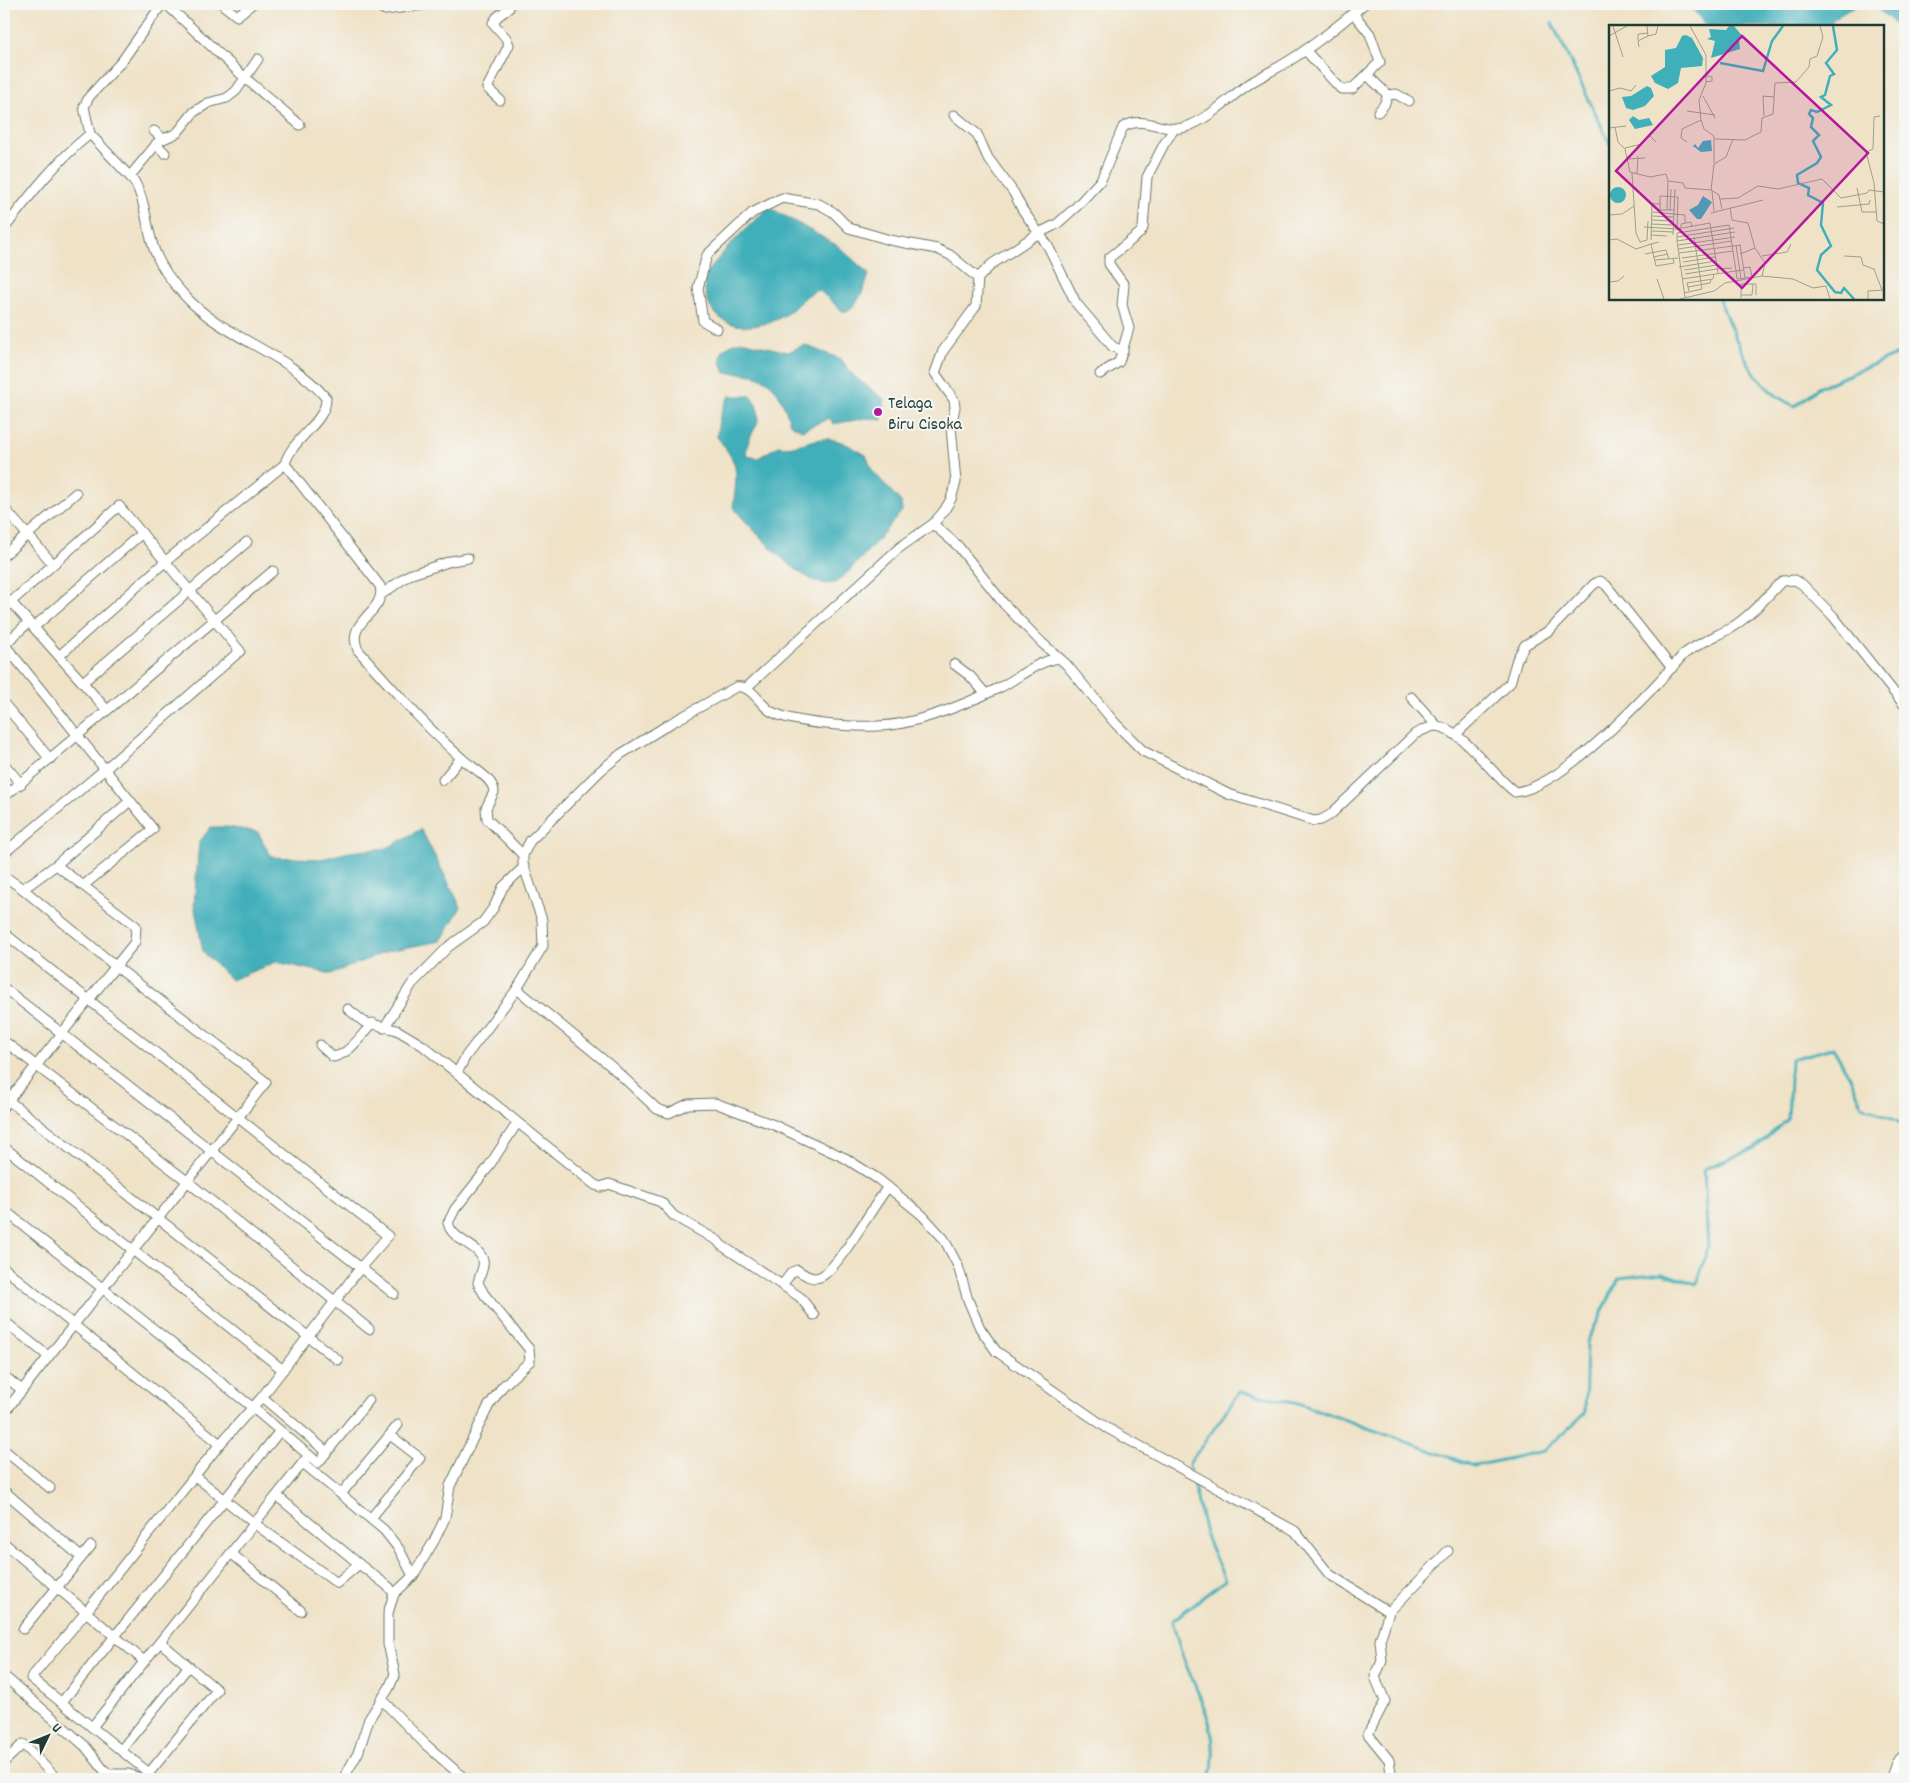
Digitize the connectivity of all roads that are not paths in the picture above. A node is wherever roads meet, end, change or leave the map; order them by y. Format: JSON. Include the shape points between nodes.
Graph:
{"nodes":[{"id":1,"x":164,"y":4,"type":"edge"},
{"id":2,"x":222,"y":4,"type":"edge"},
{"id":3,"x":252,"y":4,"type":"edge"},
{"id":4,"x":375,"y":4,"type":"edge"},
{"id":5,"x":430,"y":4,"type":"edge"},
{"id":6,"x":508,"y":4,"type":"edge"},
{"id":7,"x":1364,"y":4,"type":"edge"},
{"id":8,"x":1354,"y":13,"type":"junction"},
{"id":9,"x":1305,"y":50,"type":"junction"},
{"id":10,"x":258,"y":59,"type":"dead end"},
{"id":11,"x":1367,"y":75,"type":"junction"},
{"id":12,"x":244,"y":77,"type":"junction"},
{"id":13,"x":1388,"y":95,"type":"junction"},
{"id":14,"x":500,"y":100,"type":"dead end"},
{"id":15,"x":1408,"y":101,"type":"dead end"},
{"id":16,"x":1378,"y":112,"type":"dead end"},
{"id":17,"x":954,"y":115,"type":"dead end"},
{"id":18,"x":300,"y":125,"type":"dead end"},
{"id":19,"x":1175,"y":128,"type":"junction"},
{"id":20,"x":154,"y":131,"type":"dead end"},
{"id":21,"x":90,"y":134,"type":"junction"},
{"id":22,"x":159,"y":141,"type":"junction"},
{"id":23,"x":166,"y":153,"type":"dead end"},
{"id":24,"x":130,"y":176,"type":"junction"},
{"id":25,"x":4,"y":229,"type":"edge"},
{"id":26,"x":1039,"y":233,"type":"junction"},
{"id":27,"x":978,"y":278,"type":"junction"},
{"id":28,"x":717,"y":330,"type":"dead end"},
{"id":29,"x":1123,"y":352,"type":"junction"},
{"id":30,"x":1100,"y":374,"type":"dead end"},
{"id":31,"x":285,"y":464,"type":"junction"},
{"id":32,"x":76,"y":493,"type":"dead end"},
{"id":33,"x":4,"y":508,"type":"edge"},
{"id":34,"x":933,"y":524,"type":"junction"},
{"id":35,"x":142,"y":533,"type":"junction"},
{"id":36,"x":27,"y":536,"type":"junction"},
{"id":37,"x":247,"y":542,"type":"dead end"},
{"id":38,"x":4,"y":555,"type":"edge"},
{"id":39,"x":468,"y":558,"type":"dead end"},
{"id":40,"x":166,"y":561,"type":"junction"},
{"id":41,"x":53,"y":564,"type":"junction"},
{"id":42,"x":273,"y":571,"type":"dead end"},
{"id":43,"x":192,"y":591,"type":"junction"},
{"id":44,"x":382,"y":594,"type":"junction"},
{"id":45,"x":215,"y":619,"type":"junction"},
{"id":46,"x":31,"y":625,"type":"junction"},
{"id":47,"x":4,"y":645,"type":"edge"},
{"id":48,"x":59,"y":656,"type":"junction"},
{"id":49,"x":1059,"y":658,"type":"junction"},
{"id":50,"x":954,"y":664,"type":"dead end"},
{"id":51,"x":1672,"y":668,"type":"junction"},
{"id":52,"x":83,"y":682,"type":"junction"},
{"id":53,"x":746,"y":688,"type":"junction"},
{"id":54,"x":986,"y":693,"type":"junction"},
{"id":55,"x":1411,"y":696,"type":"dead end"},
{"id":56,"x":4,"y":704,"type":"edge"},
{"id":57,"x":1905,"y":706,"type":"edge"},
{"id":58,"x":106,"y":710,"type":"junction"},
{"id":59,"x":1437,"y":726,"type":"junction"},
{"id":60,"x":78,"y":735,"type":"junction"},
{"id":61,"x":1455,"y":735,"type":"junction"},
{"id":62,"x":461,"y":758,"type":"junction"},
{"id":63,"x":50,"y":759,"type":"junction"},
{"id":64,"x":4,"y":764,"type":"edge"},
{"id":65,"x":104,"y":770,"type":"junction"},
{"id":66,"x":443,"y":780,"type":"dead end"},
{"id":67,"x":21,"y":784,"type":"junction"},
{"id":68,"x":4,"y":797,"type":"edge"},
{"id":69,"x":130,"y":801,"type":"junction"},
{"id":70,"x":4,"y":852,"type":"edge"},
{"id":71,"x":523,"y":855,"type":"junction"},
{"id":72,"x":56,"y":865,"type":"junction"},
{"id":73,"x":524,"y":867,"type":"junction"},
{"id":74,"x":4,"y":876,"type":"edge"},
{"id":75,"x":84,"y":885,"type":"junction"},
{"id":76,"x":23,"y":889,"type":"junction"},
{"id":77,"x":4,"y":933,"type":"edge"},
{"id":78,"x":114,"y":965,"type":"junction"},
{"id":79,"x":4,"y":988,"type":"edge"},
{"id":80,"x":517,"y":989,"type":"junction"},
{"id":81,"x":90,"y":1000,"type":"junction"},
{"id":82,"x":348,"y":1009,"type":"dead end"},
{"id":83,"x":373,"y":1023,"type":"junction"},
{"id":84,"x":384,"y":1028,"type":"junction"},
{"id":85,"x":62,"y":1033,"type":"junction"},
{"id":86,"x":4,"y":1041,"type":"edge"},
{"id":87,"x":320,"y":1045,"type":"dead end"},
{"id":88,"x":36,"y":1065,"type":"junction"},
{"id":89,"x":458,"y":1071,"type":"junction"},
{"id":90,"x":5,"y":1101,"type":"edge"},
{"id":91,"x":238,"y":1116,"type":"junction"},
{"id":92,"x":516,"y":1122,"type":"junction"},
{"id":93,"x":4,"y":1147,"type":"edge"},
{"id":94,"x":211,"y":1150,"type":"junction"},
{"id":95,"x":186,"y":1181,"type":"junction"},
{"id":96,"x":888,"y":1187,"type":"junction"},
{"id":97,"x":4,"y":1210,"type":"edge"},
{"id":98,"x":158,"y":1218,"type":"junction"},
{"id":99,"x":133,"y":1252,"type":"junction"},
{"id":100,"x":361,"y":1267,"type":"junction"},
{"id":101,"x":4,"y":1268,"type":"edge"},
{"id":102,"x":782,"y":1285,"type":"junction"},
{"id":103,"x":103,"y":1290,"type":"junction"},
{"id":104,"x":394,"y":1294,"type":"dead end"},
{"id":105,"x":336,"y":1301,"type":"junction"},
{"id":106,"x":814,"y":1315,"type":"dead end"},
{"id":107,"x":4,"y":1321,"type":"edge"},
{"id":108,"x":75,"y":1326,"type":"junction"},
{"id":109,"x":369,"y":1329,"type":"dead end"},
{"id":110,"x":308,"y":1336,"type":"junction"},
{"id":111,"x":48,"y":1356,"type":"junction"},
{"id":112,"x":338,"y":1360,"type":"dead end"},
{"id":113,"x":283,"y":1370,"type":"junction"},
{"id":114,"x":4,"y":1376,"type":"edge"},
{"id":115,"x":22,"y":1390,"type":"junction"},
{"id":116,"x":262,"y":1397,"type":"junction"},
{"id":117,"x":369,"y":1400,"type":"dead end"},
{"id":118,"x":252,"y":1407,"type":"junction"},
{"id":119,"x":4,"y":1413,"type":"edge"},
{"id":120,"x":398,"y":1425,"type":"dead end"},
{"id":121,"x":279,"y":1432,"type":"junction"},
{"id":122,"x":390,"y":1435,"type":"junction"},
{"id":123,"x":220,"y":1444,"type":"junction"},
{"id":124,"x":4,"y":1450,"type":"edge"},
{"id":125,"x":327,"y":1452,"type":"junction"},
{"id":126,"x":306,"y":1459,"type":"junction"},
{"id":127,"x":195,"y":1476,"type":"junction"},
{"id":128,"x":50,"y":1488,"type":"dead end"},
{"id":129,"x":4,"y":1491,"type":"edge"},
{"id":130,"x":341,"y":1494,"type":"junction"},
{"id":131,"x":277,"y":1496,"type":"junction"},
{"id":132,"x":224,"y":1500,"type":"junction"},
{"id":133,"x":371,"y":1518,"type":"junction"},
{"id":134,"x":255,"y":1524,"type":"junction"},
{"id":135,"x":4,"y":1543,"type":"edge"},
{"id":136,"x":91,"y":1546,"type":"dead end"},
{"id":137,"x":1448,"y":1550,"type":"dead end"},
{"id":138,"x":232,"y":1554,"type":"junction"},
{"id":139,"x":80,"y":1558,"type":"junction"},
{"id":140,"x":359,"y":1564,"type":"junction"},
{"id":141,"x":413,"y":1576,"type":"junction"},
{"id":142,"x":56,"y":1590,"type":"junction"},
{"id":143,"x":394,"y":1594,"type":"junction"},
{"id":144,"x":300,"y":1611,"type":"dead end"},
{"id":145,"x":86,"y":1612,"type":"junction"},
{"id":146,"x":1389,"y":1612,"type":"junction"},
{"id":147,"x":23,"y":1629,"type":"dead end"},
{"id":148,"x":115,"y":1636,"type":"junction"},
{"id":149,"x":160,"y":1642,"type":"junction"},
{"id":150,"x":144,"y":1661,"type":"junction"},
{"id":151,"x":188,"y":1667,"type":"junction"},
{"id":152,"x":4,"y":1676,"type":"edge"},
{"id":153,"x":381,"y":1699,"type":"junction"},
{"id":154,"x":62,"y":1702,"type":"junction"},
{"id":155,"x":92,"y":1726,"type":"junction"},
{"id":156,"x":121,"y":1750,"type":"junction"},
{"id":157,"x":1905,"y":1757,"type":"edge"},
{"id":158,"x":4,"y":1762,"type":"edge"},
{"id":159,"x":54,"y":1776,"type":"edge"},
{"id":160,"x":44,"y":1779,"type":"edge"},
{"id":161,"x":143,"y":1779,"type":"edge"},
{"id":162,"x":343,"y":1779,"type":"edge"},
{"id":163,"x":465,"y":1779,"type":"edge"},
{"id":164,"x":1392,"y":1779,"type":"edge"},
{"id":165,"x":1890,"y":1779,"type":"edge"}],
"edges":[{"from":1,"to":12,"type":"street"},
{"from":1,"to":21,"type":"street","via":[[122,61],[89,96],[84,107]]},
{"from":2,"to":3,"type":"street","via":[[237,16]]},
{"from":4,"to":5,"type":"street","via":[[385,10]]},
{"from":6,"to":14,"type":"street","via":[[509,8],[493,23],[509,45],[487,88]]},
{"from":7,"to":8,"type":"street"},
{"from":8,"to":9,"type":"street"},
{"from":8,"to":11,"type":"street","via":[[1365,25],[1380,58]]},
{"from":9,"to":11,"type":"street","via":[[1341,88],[1352,89]]},
{"from":9,"to":19,"type":"street","via":[[1251,82],[1199,121]]},
{"from":10,"to":12,"type":"street"},
{"from":11,"to":13,"type":"street"},
{"from":12,"to":18,"type":"street"},
{"from":12,"to":22,"type":"street","via":[[227,98],[208,103],[186,119],[177,133]]},
{"from":13,"to":15,"type":"street","via":[[1396,94]]},
{"from":13,"to":16,"type":"street"},
{"from":17,"to":26,"type":"street","via":[[978,134],[988,158]]},
{"from":19,"to":26,"type":"street","via":[[1143,121],[1123,127],[1102,180],[1057,224]]},
{"from":19,"to":29,"type":"street","via":[[1147,177],[1144,228],[1108,260],[1125,290],[1122,305],[1128,328]]},
{"from":20,"to":22,"type":"street"},
{"from":21,"to":24,"type":"street"},
{"from":21,"to":25,"type":"street","via":[[67,152],[44,177]]},
{"from":22,"to":23,"type":"street"},
{"from":22,"to":24,"type":"street"},
{"from":24,"to":31,"type":"street","via":[[139,191],[155,253],[185,296],[223,328],[288,364],[326,398],[324,410],[288,453]]},
{"from":26,"to":27,"type":"street","via":[[992,264]]},
{"from":26,"to":29,"type":"street","via":[[1076,303],[1108,342]]},
{"from":27,"to":28,"type":"street","via":[[950,255],[937,249],[849,228],[819,204],[782,198],[752,213],[707,255],[698,288],[703,320]]},
{"from":27,"to":34,"type":"street","via":[[976,306],[947,345],[937,365],[937,379],[954,400],[950,427],[956,482],[952,499]]},
{"from":29,"to":30,"type":"street","via":[[1119,362]]},
{"from":31,"to":40,"type":"street"},
{"from":31,"to":44,"type":"street","via":[[380,586]]},
{"from":32,"to":36,"type":"street"},
{"from":33,"to":36,"type":"street"},
{"from":34,"to":49,"type":"street","via":[[958,546],[1004,604]]},
{"from":34,"to":53,"type":"street","via":[[891,555]]},
{"from":35,"to":40,"type":"street"},
{"from":35,"to":41,"type":"street","via":[[120,506]]},
{"from":35,"to":46,"type":"street"},
{"from":36,"to":38,"type":"street"},
{"from":36,"to":41,"type":"street"},
{"from":37,"to":43,"type":"street"},
{"from":39,"to":44,"type":"street","via":[[409,575]]},
{"from":40,"to":43,"type":"street"},
{"from":40,"to":48,"type":"street"},
{"from":41,"to":46,"type":"street","via":[[11,602]]},
{"from":42,"to":45,"type":"street"},
{"from":43,"to":45,"type":"street"},
{"from":43,"to":52,"type":"street"},
{"from":44,"to":62,"type":"street","via":[[354,634],[358,650]]},
{"from":45,"to":58,"type":"street"},
{"from":45,"to":65,"type":"street","via":[[240,651]]},
{"from":46,"to":47,"type":"street"},
{"from":46,"to":48,"type":"street"},
{"from":47,"to":60,"type":"street"},
{"from":48,"to":52,"type":"street"},
{"from":49,"to":54,"type":"street","via":[[1048,660]]},
{"from":49,"to":59,"type":"street","via":[[1115,723],[1151,756],[1228,794],[1314,821],[1330,815],[1415,734]]},
{"from":50,"to":54,"type":"street"},
{"from":51,"to":57,"type":"street","via":[[1699,643],[1747,616],[1782,581],[1795,580],[1833,616]]},
{"from":51,"to":61,"type":"street","via":[[1569,767],[1525,791],[1515,792],[1508,787]]},
{"from":51,"to":61,"type":"street","via":[[1600,581],[1550,630],[1526,645],[1510,684]]},
{"from":52,"to":58,"type":"street"},
{"from":53,"to":54,"type":"street","via":[[773,713],[834,725],[878,726],[910,722]]},
{"from":53,"to":71,"type":"street","via":[[736,687],[621,754],[562,807],[530,841]]},
{"from":55,"to":59,"type":"street"},
{"from":56,"to":63,"type":"street"},
{"from":58,"to":60,"type":"street"},
{"from":59,"to":61,"type":"street"},
{"from":60,"to":63,"type":"street"},
{"from":60,"to":65,"type":"street"},
{"from":62,"to":66,"type":"street"},
{"from":62,"to":71,"type":"street","via":[[492,785],[494,792],[486,808],[487,819]]},
{"from":63,"to":67,"type":"street"},
{"from":64,"to":67,"type":"street"},
{"from":65,"to":69,"type":"street"},
{"from":65,"to":70,"type":"street"},
{"from":67,"to":68,"type":"street"},
{"from":69,"to":72,"type":"street"},
{"from":69,"to":75,"type":"street","via":[[153,829]]},
{"from":71,"to":73,"type":"street"},
{"from":72,"to":75,"type":"street"},
{"from":72,"to":76,"type":"street"},
{"from":73,"to":80,"type":"street","via":[[542,920],[543,941],[538,957]]},
{"from":73,"to":84,"type":"street","via":[[504,887],[484,922],[448,948],[412,984]]},
{"from":74,"to":76,"type":"street"},
{"from":75,"to":78,"type":"street","via":[[136,926],[135,942]]},
{"from":76,"to":78,"type":"street"},
{"from":77,"to":81,"type":"street"},
{"from":78,"to":81,"type":"street"},
{"from":78,"to":91,"type":"street","via":[[266,1082]]},
{"from":79,"to":85,"type":"street"},
{"from":80,"to":89,"type":"street"},
{"from":80,"to":96,"type":"street","via":[[612,1067],[656,1110],[669,1113],[688,1104],[715,1102],[845,1158]]},
{"from":81,"to":85,"type":"street"},
{"from":81,"to":91,"type":"street"},
{"from":82,"to":83,"type":"street","via":[[364,1022]]},
{"from":83,"to":84,"type":"street"},
{"from":83,"to":87,"type":"street","via":[[338,1056],[333,1056]]},
{"from":84,"to":89,"type":"street","via":[[397,1030],[422,1044]]},
{"from":85,"to":88,"type":"street"},
{"from":85,"to":94,"type":"street"},
{"from":86,"to":88,"type":"street"},
{"from":88,"to":90,"type":"street"},
{"from":88,"to":95,"type":"street"},
{"from":89,"to":92,"type":"street"},
{"from":90,"to":98,"type":"street"},
{"from":91,"to":94,"type":"street"},
{"from":91,"to":100,"type":"street","via":[[388,1236]]},
{"from":92,"to":102,"type":"street","via":[[595,1185],[609,1184],[661,1202],[674,1216],[718,1241]]},
{"from":92,"to":141,"type":"street","via":[[448,1224],[453,1233],[481,1257],[483,1264],[478,1283],[529,1349],[530,1361],[502,1387],[488,1407],[450,1486],[445,1518]]},
{"from":93,"to":99,"type":"street"},
{"from":94,"to":95,"type":"street"},
{"from":94,"to":100,"type":"street"},
{"from":95,"to":98,"type":"street"},
{"from":95,"to":105,"type":"street"},
{"from":96,"to":102,"type":"street","via":[[840,1257],[822,1276],[810,1278],[797,1270]]},
{"from":96,"to":146,"type":"street","via":[[922,1215],[944,1239],[958,1266],[980,1328],[996,1351],[1107,1428],[1295,1531],[1329,1574]]},
{"from":97,"to":103,"type":"street"},
{"from":98,"to":99,"type":"street"},
{"from":98,"to":110,"type":"street"},
{"from":99,"to":103,"type":"street"},
{"from":99,"to":113,"type":"street"},
{"from":100,"to":104,"type":"street"},
{"from":100,"to":105,"type":"street"},
{"from":101,"to":108,"type":"street"},
{"from":102,"to":106,"type":"street","via":[[800,1297]]},
{"from":103,"to":108,"type":"street"},
{"from":103,"to":118,"type":"street"},
{"from":105,"to":109,"type":"street"},
{"from":105,"to":110,"type":"street"},
{"from":107,"to":111,"type":"street"},
{"from":108,"to":111,"type":"street"},
{"from":108,"to":123,"type":"street"},
{"from":110,"to":112,"type":"street"},
{"from":110,"to":113,"type":"street"},
{"from":111,"to":115,"type":"street"},
{"from":113,"to":116,"type":"street"},
{"from":114,"to":115,"type":"street"},
{"from":115,"to":119,"type":"street"},
{"from":116,"to":118,"type":"street"},
{"from":116,"to":125,"type":"street"},
{"from":117,"to":125,"type":"street"},
{"from":118,"to":121,"type":"street"},
{"from":118,"to":123,"type":"street"},
{"from":120,"to":122,"type":"street"},
{"from":121,"to":126,"type":"street"},
{"from":121,"to":132,"type":"street"},
{"from":122,"to":130,"type":"street"},
{"from":122,"to":133,"type":"street","via":[[420,1458]]},
{"from":123,"to":127,"type":"street"},
{"from":124,"to":128,"type":"street"},
{"from":125,"to":126,"type":"street","via":[[318,1463]]},
{"from":126,"to":130,"type":"street"},
{"from":126,"to":131,"type":"street"},
{"from":127,"to":132,"type":"street"},
{"from":127,"to":145,"type":"street"},
{"from":129,"to":139,"type":"street"},
{"from":130,"to":133,"type":"street"},
{"from":131,"to":134,"type":"street"},
{"from":131,"to":140,"type":"street"},
{"from":132,"to":134,"type":"street"},
{"from":132,"to":148,"type":"street"},
{"from":133,"to":141,"type":"street","via":[[399,1549]]},
{"from":134,"to":138,"type":"street"},
{"from":134,"to":140,"type":"street","via":[[338,1584]]},
{"from":135,"to":142,"type":"street"},
{"from":136,"to":139,"type":"street"},
{"from":137,"to":146,"type":"street"},
{"from":138,"to":144,"type":"street"},
{"from":138,"to":149,"type":"street"},
{"from":139,"to":142,"type":"street"},
{"from":140,"to":143,"type":"street"},
{"from":141,"to":143,"type":"street"},
{"from":142,"to":145,"type":"street"},
{"from":142,"to":147,"type":"street"},
{"from":143,"to":153,"type":"street","via":[[388,1613],[388,1644],[394,1674]]},
{"from":145,"to":148,"type":"street"},
{"from":145,"to":154,"type":"street","via":[[31,1678]]},
{"from":146,"to":164,"type":"street","via":[[1380,1640],[1382,1661],[1375,1677],[1386,1701],[1368,1734],[1390,1763]]},
{"from":148,"to":150,"type":"street"},
{"from":148,"to":154,"type":"street"},
{"from":149,"to":150,"type":"street"},
{"from":149,"to":151,"type":"street"},
{"from":150,"to":155,"type":"street"},
{"from":151,"to":156,"type":"street"},
{"from":151,"to":156,"type":"street","via":[[217,1690],[149,1773]]},
{"from":152,"to":161,"type":"street","via":[[85,1746],[103,1770]]},
{"from":153,"to":162,"type":"street"},
{"from":153,"to":163,"type":"street"},
{"from":154,"to":155,"type":"street"},
{"from":155,"to":156,"type":"street"},
{"from":157,"to":165,"type":"street","via":[[1896,1762]]},
{"from":158,"to":159,"type":"street","via":[[23,1744]]},
{"from":159,"to":160,"type":"street"}]}
